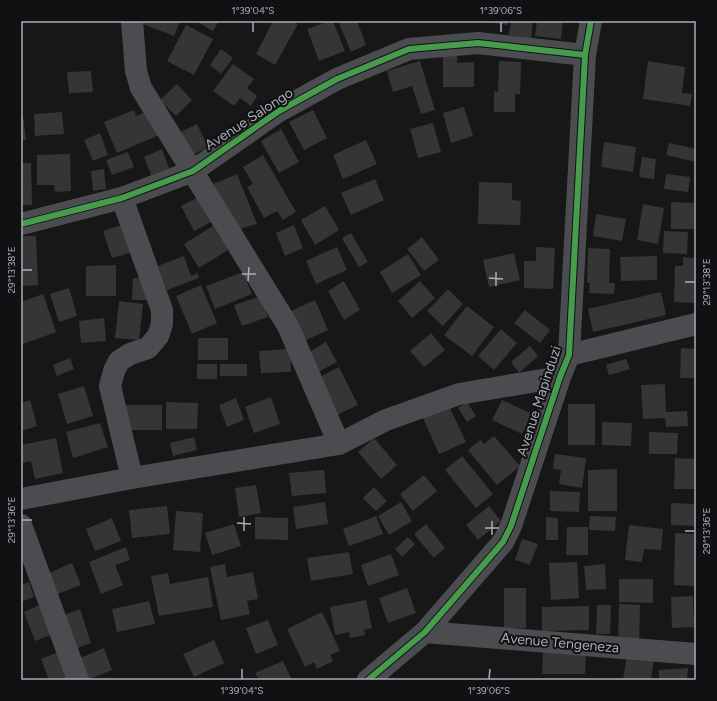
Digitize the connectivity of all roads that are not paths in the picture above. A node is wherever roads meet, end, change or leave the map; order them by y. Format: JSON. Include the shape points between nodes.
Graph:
{"nodes":[{"id":1,"x":132,"y":21,"type":"edge"},
{"id":2,"x":591,"y":21,"type":"edge"},
{"id":3,"x":585,"y":55,"type":"junction"},
{"id":4,"x":193,"y":171,"type":"junction"},
{"id":5,"x":122,"y":198,"type":"junction"},
{"id":6,"x":21,"y":224,"type":"edge"},
{"id":7,"x":696,"y":324,"type":"edge"},
{"id":8,"x":569,"y":355,"type":"junction"},
{"id":9,"x":560,"y":377,"type":"junction"},
{"id":10,"x":339,"y":444,"type":"junction"},
{"id":11,"x":132,"y":478,"type":"junction"},
{"id":12,"x":21,"y":499,"type":"edge"},
{"id":13,"x":21,"y":525,"type":"edge"},
{"id":14,"x":425,"y":632,"type":"junction"},
{"id":15,"x":696,"y":654,"type":"edge"},
{"id":16,"x":78,"y":680,"type":"edge"},
{"id":17,"x":368,"y":680,"type":"edge"}],
"edges":[{"from":1,"to":4,"type":"street","via":[[136,71],[141,88]]},
{"from":2,"to":3,"type":"street","name":"Avenue Mapinduzi"},
{"from":3,"to":4,"type":"street","name":"Avenue Salongo","via":[[478,43],[409,49],[337,79],[279,111]]},
{"from":3,"to":8,"type":"street","name":"Avenue Mapinduzi"},
{"from":4,"to":5,"type":"street","name":"Avenue Salongo"},
{"from":4,"to":10,"type":"street","via":[[288,326]]},
{"from":5,"to":6,"type":"street","name":"Avenue Salongo"},
{"from":5,"to":11,"type":"street","via":[[162,310],[162,324],[158,336],[148,348],[130,354],[120,361],[110,386]]},
{"from":7,"to":8,"type":"street"},
{"from":8,"to":9,"type":"street","name":"Avenue Mapinduzi"},
{"from":9,"to":10,"type":"street","via":[[459,394],[386,420]]},
{"from":9,"to":14,"type":"street","name":"Avenue Mapinduzi","via":[[508,534]]},
{"from":10,"to":11,"type":"street"},
{"from":11,"to":12,"type":"street"},
{"from":13,"to":16,"type":"street"},
{"from":14,"to":15,"type":"street","name":"Avenue Tengeneza"},
{"from":14,"to":17,"type":"street","name":"Avenue Mapinduzi"}]}
